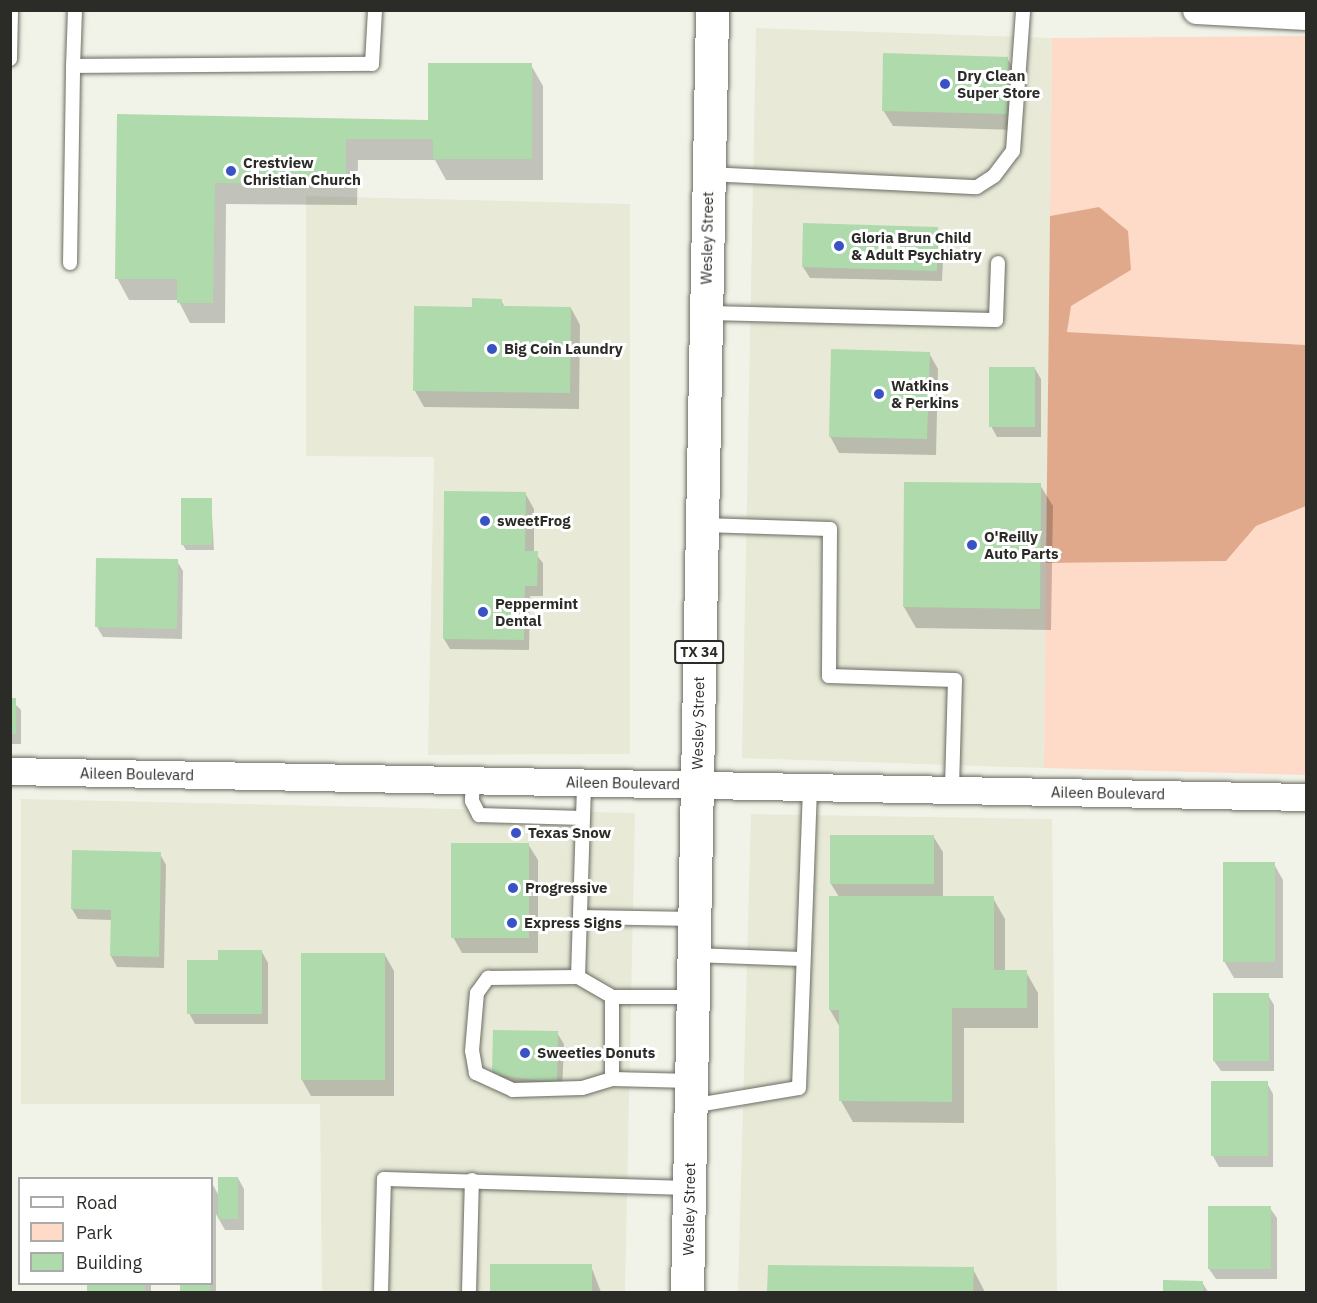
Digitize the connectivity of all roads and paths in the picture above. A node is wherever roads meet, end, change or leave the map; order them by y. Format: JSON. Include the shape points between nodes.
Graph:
{"nodes":[{"id":1,"x":11,"y":10,"type":"edge"},
{"id":2,"x":75,"y":10,"type":"edge"},
{"id":3,"x":375,"y":10,"type":"edge"},
{"id":4,"x":712,"y":10,"type":"edge"},
{"id":5,"x":1023,"y":10,"type":"edge"},
{"id":6,"x":1196,"y":10,"type":"edge"},
{"id":7,"x":1306,"y":16,"type":"edge"},
{"id":8,"x":10,"y":59,"type":"edge"},
{"id":9,"x":73,"y":66,"type":"junction"},
{"id":10,"x":708,"y":174,"type":"junction"},
{"id":11,"x":70,"y":263,"type":"dead end"},
{"id":12,"x":998,"y":263,"type":"dead end"},
{"id":13,"x":706,"y":313,"type":"junction"},
{"id":14,"x":702,"y":525,"type":"junction"},
{"id":15,"x":10,"y":771,"type":"edge"},
{"id":16,"x":473,"y":780,"type":"junction"},
{"id":17,"x":584,"y":782,"type":"junction"},
{"id":18,"x":697,"y":784,"type":"junction"},
{"id":19,"x":810,"y":787,"type":"junction"},
{"id":20,"x":952,"y":790,"type":"junction"},
{"id":21,"x":1306,"y":797,"type":"edge"},
{"id":22,"x":583,"y":818,"type":"junction"},
{"id":23,"x":580,"y":917,"type":"junction"},
{"id":24,"x":694,"y":919,"type":"junction"},
{"id":25,"x":693,"y":955,"type":"junction"},
{"id":26,"x":802,"y":959,"type":"junction"},
{"id":27,"x":578,"y":977,"type":"junction"},
{"id":28,"x":612,"y":997,"type":"junction"},
{"id":29,"x":693,"y":997,"type":"junction"},
{"id":30,"x":612,"y":1079,"type":"junction"},
{"id":31,"x":691,"y":1093,"type":"junction"},
{"id":32,"x":472,"y":1180,"type":"junction"},
{"id":33,"x":689,"y":1188,"type":"junction"},
{"id":34,"x":381,"y":1293,"type":"edge"},
{"id":35,"x":469,"y":1293,"type":"edge"},
{"id":36,"x":687,"y":1293,"type":"edge"}],
"edges":[{"from":1,"to":8,"type":"lane"},
{"from":2,"to":9,"type":"lane"},
{"from":3,"to":9,"type":"lane","via":[[372,64]]},
{"from":4,"to":10,"type":"main road","name":"Wesley Street","number":"TX 34"},
{"from":5,"to":10,"type":"lane","via":[[1013,151],[994,176],[977,187]]},
{"from":6,"to":7,"type":"street"},
{"from":9,"to":11,"type":"lane"},
{"from":10,"to":13,"type":"main road","name":"Wesley Street","number":"TX 34"},
{"from":12,"to":13,"type":"lane","via":[[996,320]]},
{"from":13,"to":14,"type":"main road","name":"Wesley Street","number":"TX 34"},
{"from":14,"to":18,"type":"main road","name":"Wesley Street","number":"TX 34"},
{"from":14,"to":20,"type":"lane","via":[[830,529],[829,676],[955,680]]},
{"from":15,"to":16,"type":"street","name":"Aileen Boulevard"},
{"from":16,"to":17,"type":"street","name":"Aileen Boulevard"},
{"from":16,"to":22,"type":"lane","via":[[472,801],[479,815]]},
{"from":17,"to":18,"type":"street","name":"Aileen Boulevard"},
{"from":17,"to":22,"type":"lane"},
{"from":18,"to":19,"type":"street","name":"Aileen Boulevard"},
{"from":18,"to":24,"type":"main road","name":"Wesley Street","number":"TX 34"},
{"from":19,"to":20,"type":"street","name":"Aileen Boulevard"},
{"from":19,"to":26,"type":"lane"},
{"from":20,"to":21,"type":"street","name":"Aileen Boulevard"},
{"from":22,"to":23,"type":"lane"},
{"from":23,"to":24,"type":"lane"},
{"from":23,"to":27,"type":"lane"},
{"from":24,"to":25,"type":"main road","name":"Wesley Street","number":"TX 34"},
{"from":25,"to":26,"type":"lane"},
{"from":25,"to":29,"type":"main road","name":"Wesley Street","number":"TX 34"},
{"from":26,"to":31,"type":"lane","via":[[799,1089]]},
{"from":27,"to":28,"type":"lane"},
{"from":27,"to":30,"type":"lane","via":[[488,978],[477,993],[476,1073],[513,1090],[582,1089]]},
{"from":28,"to":29,"type":"lane"},
{"from":28,"to":30,"type":"lane"},
{"from":29,"to":31,"type":"main road","name":"Wesley Street","number":"TX 34"},
{"from":30,"to":31,"type":"lane"},
{"from":31,"to":33,"type":"main road","name":"Wesley Street","number":"TX 34"},
{"from":32,"to":33,"type":"lane"},
{"from":32,"to":34,"type":"lane","via":[[384,1179]]},
{"from":32,"to":35,"type":"lane"},
{"from":33,"to":36,"type":"main road","name":"Wesley Street","number":"TX 34"}]}
